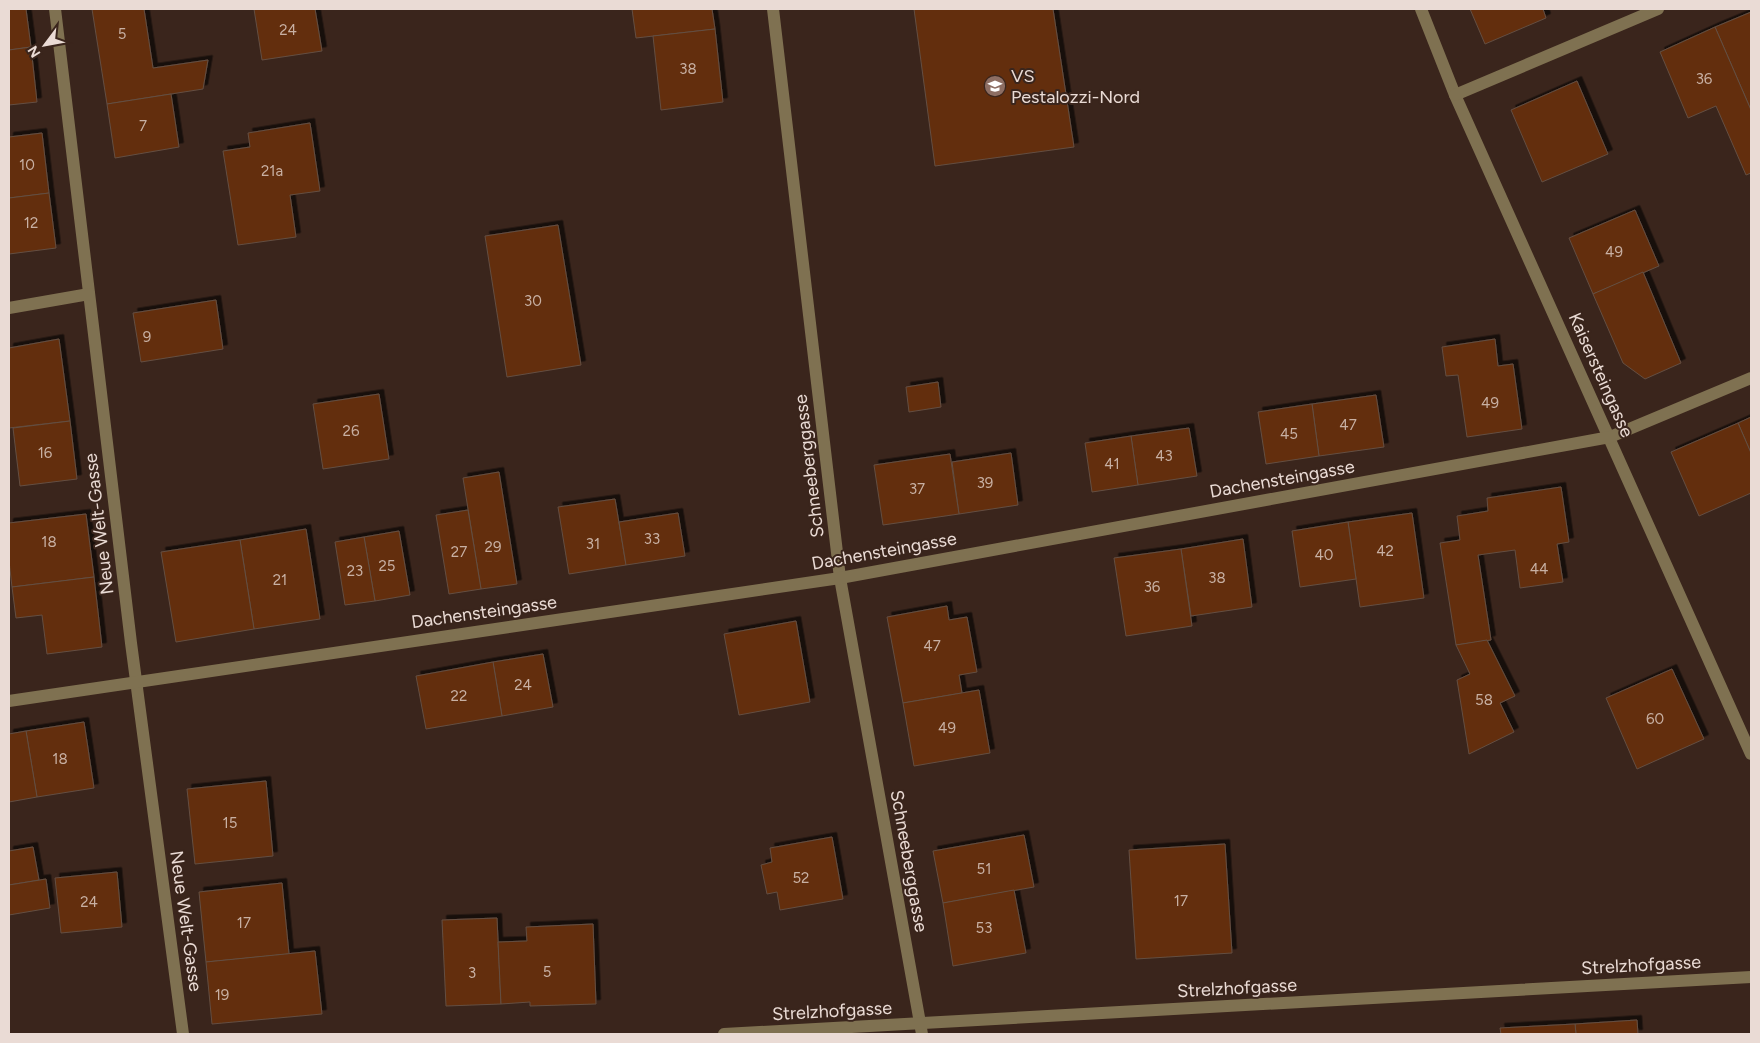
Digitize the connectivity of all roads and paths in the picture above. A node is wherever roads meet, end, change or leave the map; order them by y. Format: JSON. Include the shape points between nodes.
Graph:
{"nodes":[{"id":1,"x":55,"y":9,"type":"edge"},
{"id":2,"x":773,"y":9,"type":"edge"},
{"id":3,"x":1421,"y":9,"type":"edge"},
{"id":4,"x":1658,"y":9,"type":"edge"},
{"id":5,"x":1455,"y":95,"type":"junction"},
{"id":6,"x":89,"y":294,"type":"junction"},
{"id":7,"x":9,"y":308,"type":"edge"},
{"id":8,"x":1751,"y":378,"type":"edge"},
{"id":9,"x":1610,"y":437,"type":"junction"},
{"id":10,"x":840,"y":578,"type":"junction"},
{"id":11,"x":136,"y":681,"type":"junction"},
{"id":12,"x":9,"y":701,"type":"edge"},
{"id":13,"x":1751,"y":754,"type":"edge"},
{"id":14,"x":1751,"y":977,"type":"edge"},
{"id":15,"x":921,"y":1029,"type":"edge"},
{"id":16,"x":183,"y":1034,"type":"edge"},
{"id":17,"x":724,"y":1034,"type":"edge"}],
"edges":[{"from":1,"to":6,"type":"street","name":"Neue Welt-Gasse"},
{"from":2,"to":10,"type":"street","name":"Schneeberggasse"},
{"from":3,"to":5,"type":"street","name":"Kaisersteingasse"},
{"from":4,"to":5,"type":"street"},
{"from":5,"to":9,"type":"street","name":"Kaisersteingasse"},
{"from":6,"to":7,"type":"street"},
{"from":6,"to":11,"type":"street","name":"Neue Welt-Gasse"},
{"from":8,"to":9,"type":"street","name":"Dachensteingasse"},
{"from":9,"to":10,"type":"street","name":"Dachensteingasse"},
{"from":9,"to":13,"type":"street","name":"Kaisersteingasse"},
{"from":10,"to":11,"type":"street","name":"Dachensteingasse"},
{"from":10,"to":15,"type":"street","name":"Schneeberggasse"},
{"from":11,"to":12,"type":"street","name":"Dachensteingasse"},
{"from":11,"to":16,"type":"street","name":"Neue Welt-Gasse"},
{"from":14,"to":15,"type":"street","name":"Strelzhofgasse"},
{"from":15,"to":17,"type":"street","name":"Strelzhofgasse"}]}
